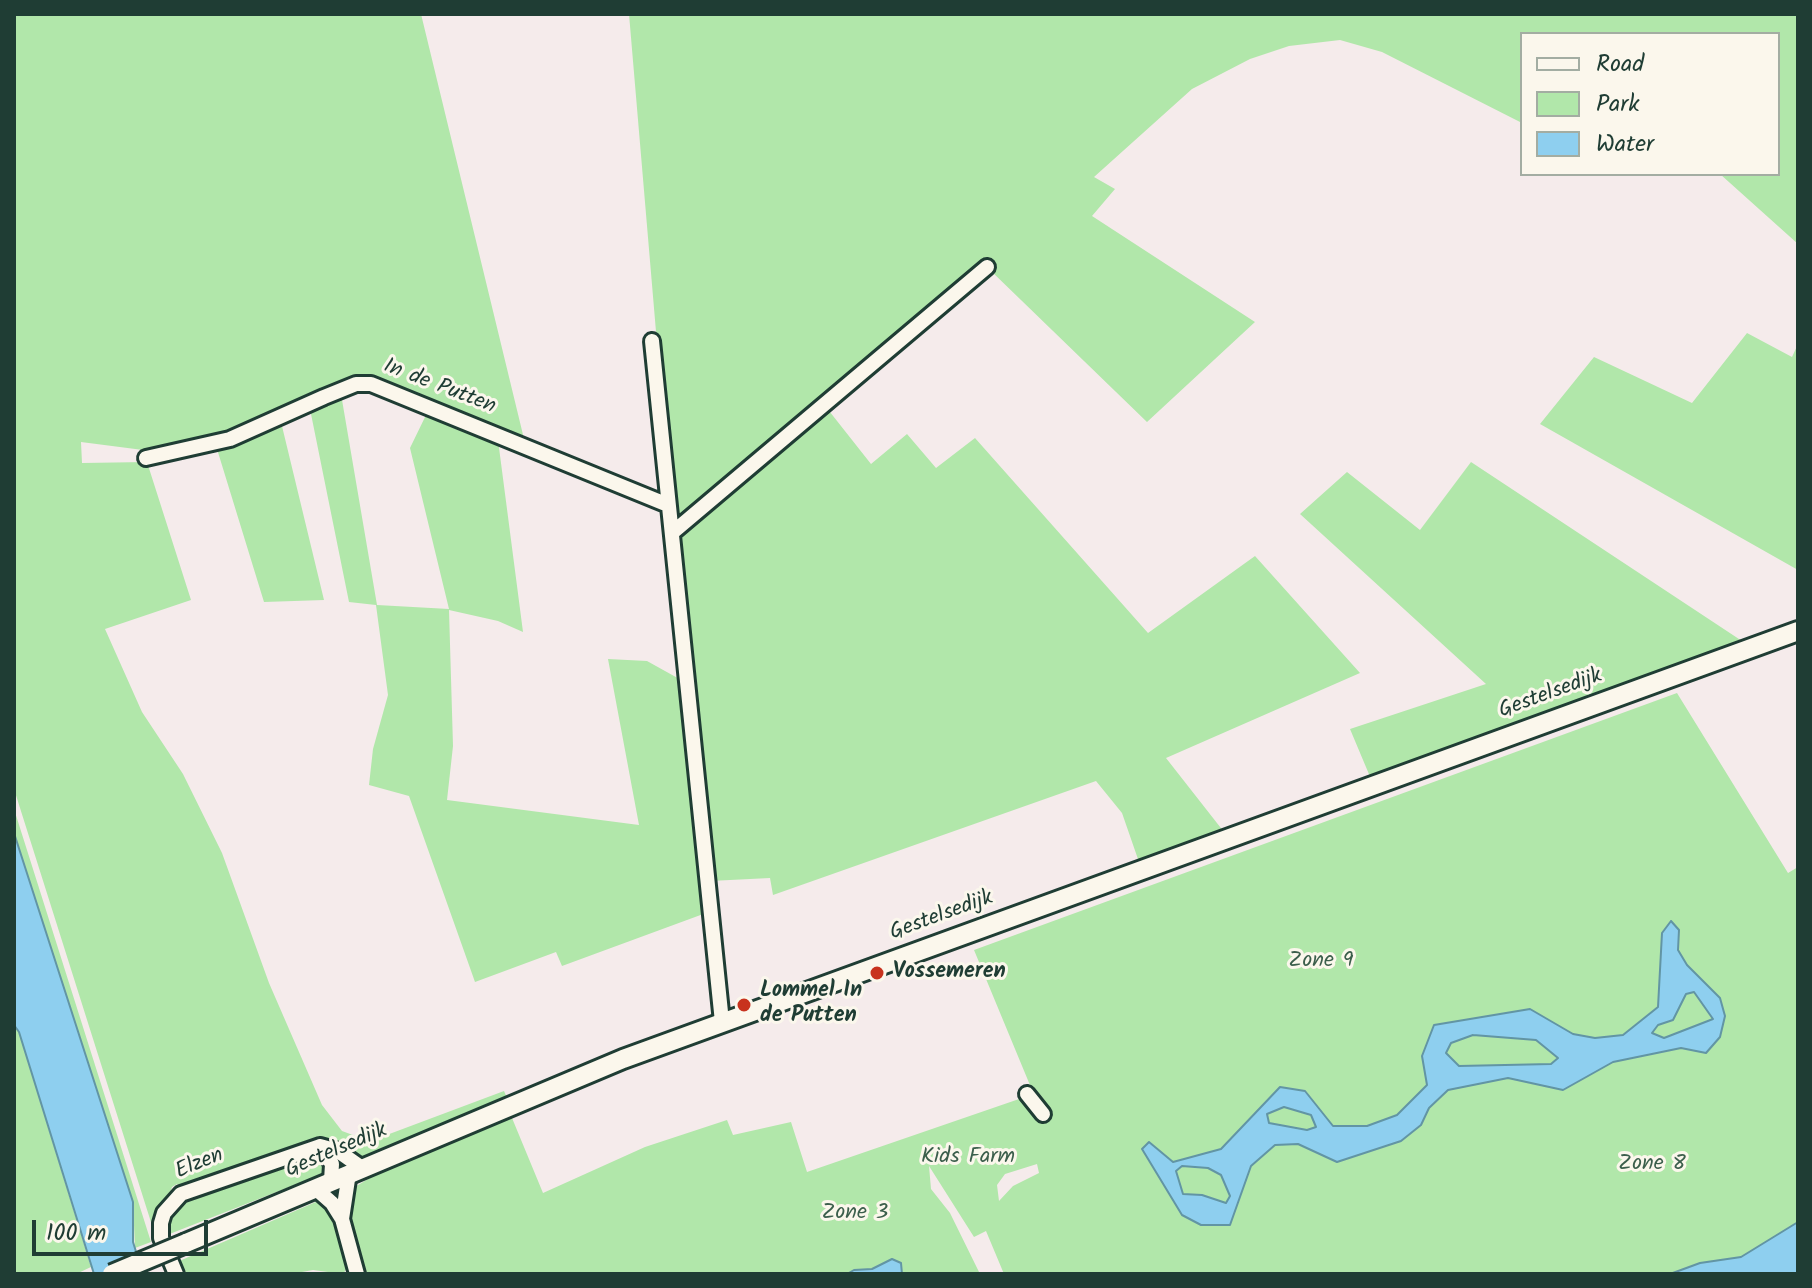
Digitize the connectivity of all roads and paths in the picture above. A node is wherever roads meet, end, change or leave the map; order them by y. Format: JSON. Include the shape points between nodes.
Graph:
{"nodes":[{"id":1,"x":987,"y":267,"type":"dead end"},
{"id":2,"x":652,"y":341,"type":"dead end"},
{"id":3,"x":146,"y":458,"type":"dead end"},
{"id":4,"x":668,"y":505,"type":"junction"},
{"id":5,"x":672,"y":533,"type":"junction"},
{"id":6,"x":1798,"y":631,"type":"edge"},
{"id":7,"x":722,"y":1022,"type":"junction"},
{"id":8,"x":1027,"y":1094,"type":"dead end"},
{"id":9,"x":1043,"y":1114,"type":"dead end"},
{"id":10,"x":320,"y":1146,"type":"junction"},
{"id":11,"x":356,"y":1171,"type":"junction"},
{"id":12,"x":323,"y":1184,"type":"junction"},
{"id":13,"x":342,"y":1219,"type":"junction"},
{"id":14,"x":112,"y":1274,"type":"edge"},
{"id":15,"x":176,"y":1274,"type":"edge"},
{"id":16,"x":357,"y":1274,"type":"edge"}],
"edges":[{"from":1,"to":5,"type":"street"},
{"from":2,"to":4,"type":"street"},
{"from":3,"to":4,"type":"street","name":"In de Putten","via":[[230,439],[356,384],[371,384]]},
{"from":4,"to":5,"type":"street"},
{"from":5,"to":7,"type":"street"},
{"from":6,"to":7,"type":"main road","name":"Gestelsedijk"},
{"from":7,"to":11,"type":"main road","name":"Gestelsedijk"},
{"from":8,"to":9,"type":"street"},
{"from":10,"to":11,"type":"street","via":[[338,1151]]},
{"from":10,"to":12,"type":"street","via":[[332,1164]]},
{"from":10,"to":15,"type":"street","name":"Elzen","via":[[181,1194],[164,1213],[161,1238]]},
{"from":11,"to":12,"type":"main road","name":"Gestelsedijk"},
{"from":11,"to":13,"type":"street"},
{"from":12,"to":13,"type":"street"},
{"from":12,"to":14,"type":"main road","name":"Gestelsedijk","bridge":true},
{"from":13,"to":16,"type":"street"}]}
